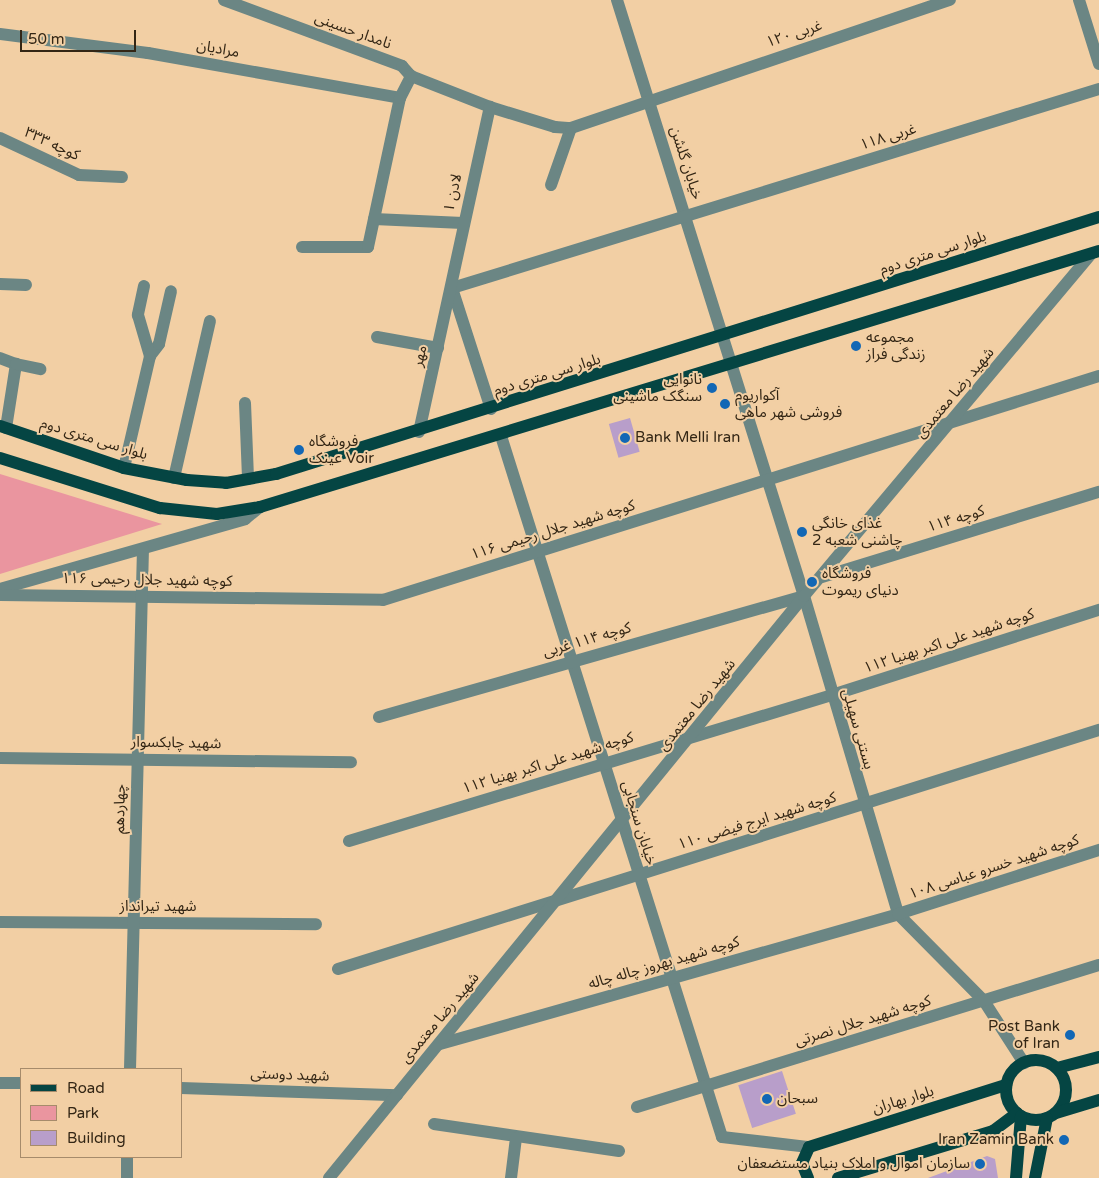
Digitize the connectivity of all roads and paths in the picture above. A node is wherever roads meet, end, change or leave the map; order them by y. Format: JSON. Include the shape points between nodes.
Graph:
{"nodes":[{"id":1,"x":224,"y":0,"type":"edge"},
{"id":2,"x":617,"y":0,"type":"edge"},
{"id":3,"x":950,"y":0,"type":"edge"},
{"id":4,"x":1079,"y":0,"type":"edge"},
{"id":5,"x":0,"y":34,"type":"edge"},
{"id":6,"x":1099,"y":64,"type":"edge"},
{"id":7,"x":411,"y":76,"type":"junction"},
{"id":8,"x":1099,"y":89,"type":"edge"},
{"id":9,"x":400,"y":98,"type":"junction"},
{"id":10,"x":648,"y":100,"type":"junction"},
{"id":11,"x":490,"y":107,"type":"junction"},
{"id":12,"x":571,"y":128,"type":"junction"},
{"id":13,"x":0,"y":138,"type":"edge"},
{"id":14,"x":122,"y":177,"type":"dead end"},
{"id":15,"x":551,"y":185,"type":"dead end"},
{"id":16,"x":686,"y":216,"type":"junction"},
{"id":17,"x":1099,"y":218,"type":"edge"},
{"id":18,"x":374,"y":219,"type":"junction"},
{"id":19,"x":463,"y":223,"type":"junction"},
{"id":20,"x":302,"y":247,"type":"dead end"},
{"id":21,"x":1095,"y":252,"type":"edge"},
{"id":22,"x":0,"y":284,"type":"edge"},
{"id":23,"x":26,"y":285,"type":"dead end"},
{"id":24,"x":144,"y":286,"type":"dead end"},
{"id":25,"x":452,"y":288,"type":"junction"},
{"id":26,"x":171,"y":291,"type":"dead end"},
{"id":27,"x":210,"y":321,"type":"dead end"},
{"id":28,"x":377,"y":337,"type":"dead end"},
{"id":29,"x":723,"y":338,"type":"junction"},
{"id":30,"x":438,"y":348,"type":"junction"},
{"id":31,"x":150,"y":356,"type":"junction"},
{"id":32,"x":0,"y":358,"type":"edge"},
{"id":33,"x":16,"y":364,"type":"junction"},
{"id":34,"x":731,"y":364,"type":"junction"},
{"id":35,"x":40,"y":369,"type":"dead end"},
{"id":36,"x":1099,"y":376,"type":"edge"},
{"id":37,"x":245,"y":403,"type":"dead end"},
{"id":38,"x":491,"y":410,"type":"junction"},
{"id":39,"x":952,"y":422,"type":"junction"},
{"id":40,"x":3,"y":427,"type":"edge"},
{"id":41,"x":419,"y":432,"type":"junction"},
{"id":42,"x":501,"y":436,"type":"junction"},
{"id":43,"x":0,"y":458,"type":"edge"},
{"id":44,"x":124,"y":468,"type":"junction"},
{"id":45,"x":174,"y":478,"type":"junction"},
{"id":46,"x":248,"y":479,"type":"junction"},
{"id":47,"x":767,"y":480,"type":"junction"},
{"id":48,"x":1099,"y":492,"type":"edge"},
{"id":49,"x":260,"y":507,"type":"junction"},
{"id":50,"x":143,"y":549,"type":"junction"},
{"id":51,"x":537,"y":552,"type":"junction"},
{"id":52,"x":822,"y":577,"type":"junction"},
{"id":53,"x":0,"y":589,"type":"edge"},
{"id":54,"x":0,"y":595,"type":"edge"},
{"id":55,"x":142,"y":596,"type":"junction"},
{"id":56,"x":804,"y":596,"type":"junction"},
{"id":57,"x":1099,"y":610,"type":"edge"},
{"id":58,"x":571,"y":661,"type":"junction"},
{"id":59,"x":832,"y":695,"type":"junction"},
{"id":60,"x":379,"y":717,"type":"dead end"},
{"id":61,"x":1099,"y":730,"type":"edge"},
{"id":62,"x":692,"y":737,"type":"junction"},
{"id":63,"x":0,"y":758,"type":"edge"},
{"id":64,"x":137,"y":758,"type":"junction"},
{"id":65,"x":350,"y":762,"type":"dead end"},
{"id":66,"x":602,"y":762,"type":"junction"},
{"id":67,"x":864,"y":804,"type":"junction"},
{"id":68,"x":622,"y":822,"type":"junction"},
{"id":69,"x":349,"y":841,"type":"dead end"},
{"id":70,"x":1099,"y":850,"type":"edge"},
{"id":71,"x":638,"y":875,"type":"junction"},
{"id":72,"x":555,"y":904,"type":"junction"},
{"id":73,"x":898,"y":914,"type":"junction"},
{"id":74,"x":0,"y":922,"type":"edge"},
{"id":75,"x":133,"y":923,"type":"junction"},
{"id":76,"x":316,"y":924,"type":"dead end"},
{"id":77,"x":1099,"y":965,"type":"edge"},
{"id":78,"x":338,"y":969,"type":"dead end"},
{"id":79,"x":670,"y":977,"type":"junction"},
{"id":80,"x":984,"y":1001,"type":"junction"},
{"id":81,"x":440,"y":1044,"type":"junction"},
{"id":82,"x":1099,"y":1057,"type":"edge"},
{"id":83,"x":1024,"y":1063,"type":"junction"},
{"id":84,"x":130,"y":1068,"type":"edge"},
{"id":85,"x":1057,"y":1068,"type":"junction"},
{"id":86,"x":0,"y":1083,"type":"edge"},
{"id":87,"x":20,"y":1083,"type":"edge"},
{"id":88,"x":1006,"y":1085,"type":"junction"},
{"id":89,"x":703,"y":1086,"type":"junction"},
{"id":90,"x":182,"y":1088,"type":"edge"},
{"id":91,"x":397,"y":1095,"type":"junction"},
{"id":92,"x":1097,"y":1103,"type":"edge"},
{"id":93,"x":637,"y":1107,"type":"dead end"},
{"id":94,"x":1019,"y":1115,"type":"junction"},
{"id":95,"x":1051,"y":1116,"type":"junction"},
{"id":96,"x":434,"y":1124,"type":"dead end"},
{"id":97,"x":516,"y":1138,"type":"junction"},
{"id":98,"x":809,"y":1147,"type":"junction"},
{"id":99,"x":619,"y":1151,"type":"dead end"},
{"id":100,"x":127,"y":1158,"type":"edge"},
{"id":101,"x":127,"y":1178,"type":"edge"},
{"id":102,"x":329,"y":1178,"type":"edge"},
{"id":103,"x":511,"y":1178,"type":"edge"},
{"id":104,"x":808,"y":1178,"type":"edge"},
{"id":105,"x":838,"y":1178,"type":"edge"},
{"id":106,"x":1016,"y":1178,"type":"edge"},
{"id":107,"x":1036,"y":1178,"type":"edge"}],
"edges":[{"from":1,"to":7,"type":"street","name":"نامدار حسینی","via":[[402,66]]},
{"from":2,"to":10,"type":"street","name":"خیابان گلشن"},
{"from":3,"to":10,"type":"street","name":"۱۲۰ غربی"},
{"from":4,"to":6,"type":"street"},
{"from":5,"to":9,"type":"street","name":"مرادیان","via":[[148,53]]},
{"from":7,"to":9,"type":"street"},
{"from":7,"to":11,"type":"street","name":"نامدار حسینی"},
{"from":8,"to":16,"type":"street","name":"۱۱۸ غربی"},
{"from":9,"to":18,"type":"street"},
{"from":10,"to":12,"type":"street","name":"۱۲۰ غربی"},
{"from":10,"to":16,"type":"street","name":"خیابان گلشن"},
{"from":11,"to":12,"type":"street","name":"نامدار حسینی","via":[[555,127]]},
{"from":11,"to":19,"type":"street","name":"لادن ۱"},
{"from":12,"to":15,"type":"street"},
{"from":13,"to":14,"type":"street","name":"کوچه ۳۳۳","via":[[79,175]]},
{"from":16,"to":25,"type":"street","name":"۱۱۸ غربی"},
{"from":16,"to":29,"type":"street","name":"خیابان گلشن"},
{"from":17,"to":29,"type":"main road","name":"بلوار سی متری دوم"},
{"from":18,"to":19,"type":"street"},
{"from":18,"to":20,"type":"street","via":[[368,247]]},
{"from":19,"to":25,"type":"street","name":"لادن ۱"},
{"from":21,"to":34,"type":"main road"},
{"from":21,"to":39,"type":"street","name":"شهید رضا معتمدی"},
{"from":22,"to":23,"type":"street"},
{"from":24,"to":31,"type":"street","via":[[138,314]]},
{"from":25,"to":30,"type":"street","name":"مهر"},
{"from":25,"to":38,"type":"street"},
{"from":26,"to":31,"type":"street","via":[[159,344]]},
{"from":27,"to":45,"type":"street"},
{"from":28,"to":30,"type":"street"},
{"from":29,"to":34,"type":"street","name":"خیابان گلشن"},
{"from":29,"to":38,"type":"main road","name":"بلوار سی متری دوم"},
{"from":30,"to":41,"type":"street","name":"مهر"},
{"from":31,"to":44,"type":"street"},
{"from":32,"to":33,"type":"street"},
{"from":33,"to":35,"type":"street"},
{"from":33,"to":40,"type":"street"},
{"from":34,"to":42,"type":"main road"},
{"from":34,"to":47,"type":"street","name":"بستنی سهیلی"},
{"from":36,"to":39,"type":"street","name":"کوچه شهید جلال رحیمی ۱۱۶"},
{"from":37,"to":46,"type":"street"},
{"from":38,"to":41,"type":"main road","name":"بلوار سی متری دوم"},
{"from":39,"to":47,"type":"street","name":"کوچه شهید جلال رحیمی ۱۱۶"},
{"from":39,"to":52,"type":"street","name":"شهید رضا معتمدی"},
{"from":40,"to":44,"type":"main road","name":"بلوار سی متری دوم"},
{"from":41,"to":46,"type":"main road","name":"بلوار سی متری دوم","via":[[324,462]]},
{"from":42,"to":49,"type":"main road"},
{"from":42,"to":51,"type":"street","name":"خیابان سنجابی"},
{"from":43,"to":49,"type":"main road","via":[[160,508],[217,514]]},
{"from":44,"to":45,"type":"main road","name":"بلوار سی متری دوم"},
{"from":45,"to":46,"type":"main road","name":"بلوار سی متری دوم","via":[[226,483]]},
{"from":47,"to":51,"type":"street","name":"کوچه شهید جلال رحیمی ۱۱۶"},
{"from":47,"to":56,"type":"street","name":"بستنی سهیلی"},
{"from":48,"to":52,"type":"street","name":"کوچه ۱۱۴"},
{"from":49,"to":50,"type":"street","via":[[245,520]]},
{"from":50,"to":53,"type":"street"},
{"from":50,"to":55,"type":"street","name":"چهاردهم"},
{"from":51,"to":55,"type":"street","name":"کوچه شهید جلال رحیمی ۱۱۶","via":[[383,600]]},
{"from":51,"to":58,"type":"street","name":"خیابان سنجابی"},
{"from":52,"to":56,"type":"street","name":"شهید رضا معتمدی"},
{"from":54,"to":55,"type":"street","name":"کوچه شهید جلال رحیمی ۱۱۶"},
{"from":55,"to":64,"type":"street","name":"چهاردهم"},
{"from":56,"to":58,"type":"street","name":"کوچه ۱۱۴ غربی"},
{"from":56,"to":59,"type":"street","name":"بستنی سهیلی"},
{"from":56,"to":62,"type":"street","name":"شهید رضا معتمدی"},
{"from":57,"to":59,"type":"street","name":"کوچه شهید علی اکبر بهنیا ۱۱۲"},
{"from":58,"to":60,"type":"street","name":"کوچه ۱۱۴ غربی"},
{"from":58,"to":66,"type":"street","name":"خیابان سنجابی"},
{"from":59,"to":62,"type":"street","name":"کوچه شهید علی اکبر بهنیا ۱۱۲"},
{"from":59,"to":67,"type":"street","name":"بستنی سهیلی"},
{"from":61,"to":67,"type":"street","name":"کوچه شهید ایرج فیضی ۱۱۰"},
{"from":62,"to":66,"type":"street","name":"کوچه شهید علی اکبر بهنیا ۱۱۲"},
{"from":62,"to":68,"type":"street","name":"شهید رضا معتمدی"},
{"from":63,"to":64,"type":"street","name":"شهید چابکسوار"},
{"from":64,"to":65,"type":"street","name":"شهید چابکسوار"},
{"from":64,"to":75,"type":"street","name":"چهاردهم"},
{"from":66,"to":68,"type":"street","name":"خیابان سنجابی"},
{"from":66,"to":69,"type":"street","name":"کوچه شهید علی اکبر بهنیا ۱۱۲"},
{"from":67,"to":71,"type":"street","name":"کوچه شهید ایرج فیضی ۱۱۰"},
{"from":67,"to":73,"type":"street","name":"بستنی سهیلی"},
{"from":68,"to":71,"type":"street","name":"خیابان سنجابی"},
{"from":68,"to":72,"type":"street","name":"شهید رضا معتمدی"},
{"from":70,"to":73,"type":"street","name":"کوچه شهید خسرو عباسی ۱۰۸"},
{"from":71,"to":72,"type":"street","name":"کوچه شهید ایرج فیضی ۱۱۰"},
{"from":71,"to":79,"type":"street","name":"خیابان سنجابی"},
{"from":72,"to":78,"type":"street","name":"کوچه شهید ایرج فیضی ۱۱۰"},
{"from":72,"to":81,"type":"street","name":"شهید رضا معتمدی"},
{"from":73,"to":79,"type":"street","name":"کوچه شهید بهروز چاله چاله"},
{"from":73,"to":80,"type":"street","name":"بستنی سهیلی"},
{"from":74,"to":75,"type":"street","name":"شهید تیرانداز"},
{"from":75,"to":76,"type":"street","name":"شهید تیرانداز"},
{"from":75,"to":84,"type":"street","name":"چهاردهم"},
{"from":77,"to":80,"type":"street","name":"کوچه شهید جلال نصرتی"},
{"from":79,"to":81,"type":"street","name":"کوچه شهید بهروز چاله چاله"},
{"from":79,"to":89,"type":"street","name":"خیابان سنجابی"},
{"from":80,"to":83,"type":"street","name":"بستنی سهیلی"},
{"from":80,"to":89,"type":"street","name":"کوچه شهید جلال نصرتی"},
{"from":81,"to":91,"type":"street","name":"شهید رضا معتمدی"},
{"from":82,"to":85,"type":"main road"},
{"from":83,"to":85,"type":"main road","via":[[1041,1060]]},
{"from":83,"to":88,"type":"main road","via":[[1016,1068]]},
{"from":85,"to":95,"type":"main road","via":[[1067,1086],[1064,1101]]},
{"from":86,"to":87,"type":"street"},
{"from":88,"to":94,"type":"main road","via":[[1009,1103]]},
{"from":88,"to":98,"type":"main road","name":"بلوار بهاران"},
{"from":89,"to":93,"type":"street","name":"کوچه شهید جلال نصرتی"},
{"from":89,"to":98,"type":"street","name":"خیابان سنجابی","via":[[722,1136]]},
{"from":90,"to":91,"type":"street","name":"شهید دوستی"},
{"from":91,"to":102,"type":"street","name":"شهید رضا معتمدی"},
{"from":92,"to":95,"type":"main road"},
{"from":94,"to":95,"type":"main road"},
{"from":94,"to":105,"type":"main road","via":[[994,1131]]},
{"from":94,"to":106,"type":"main road"},
{"from":95,"to":107,"type":"main road"},
{"from":96,"to":97,"type":"street"},
{"from":97,"to":99,"type":"street"},
{"from":97,"to":103,"type":"street"},
{"from":98,"to":104,"type":"main road","via":[[802,1163]]},
{"from":100,"to":101,"type":"street"}]}
